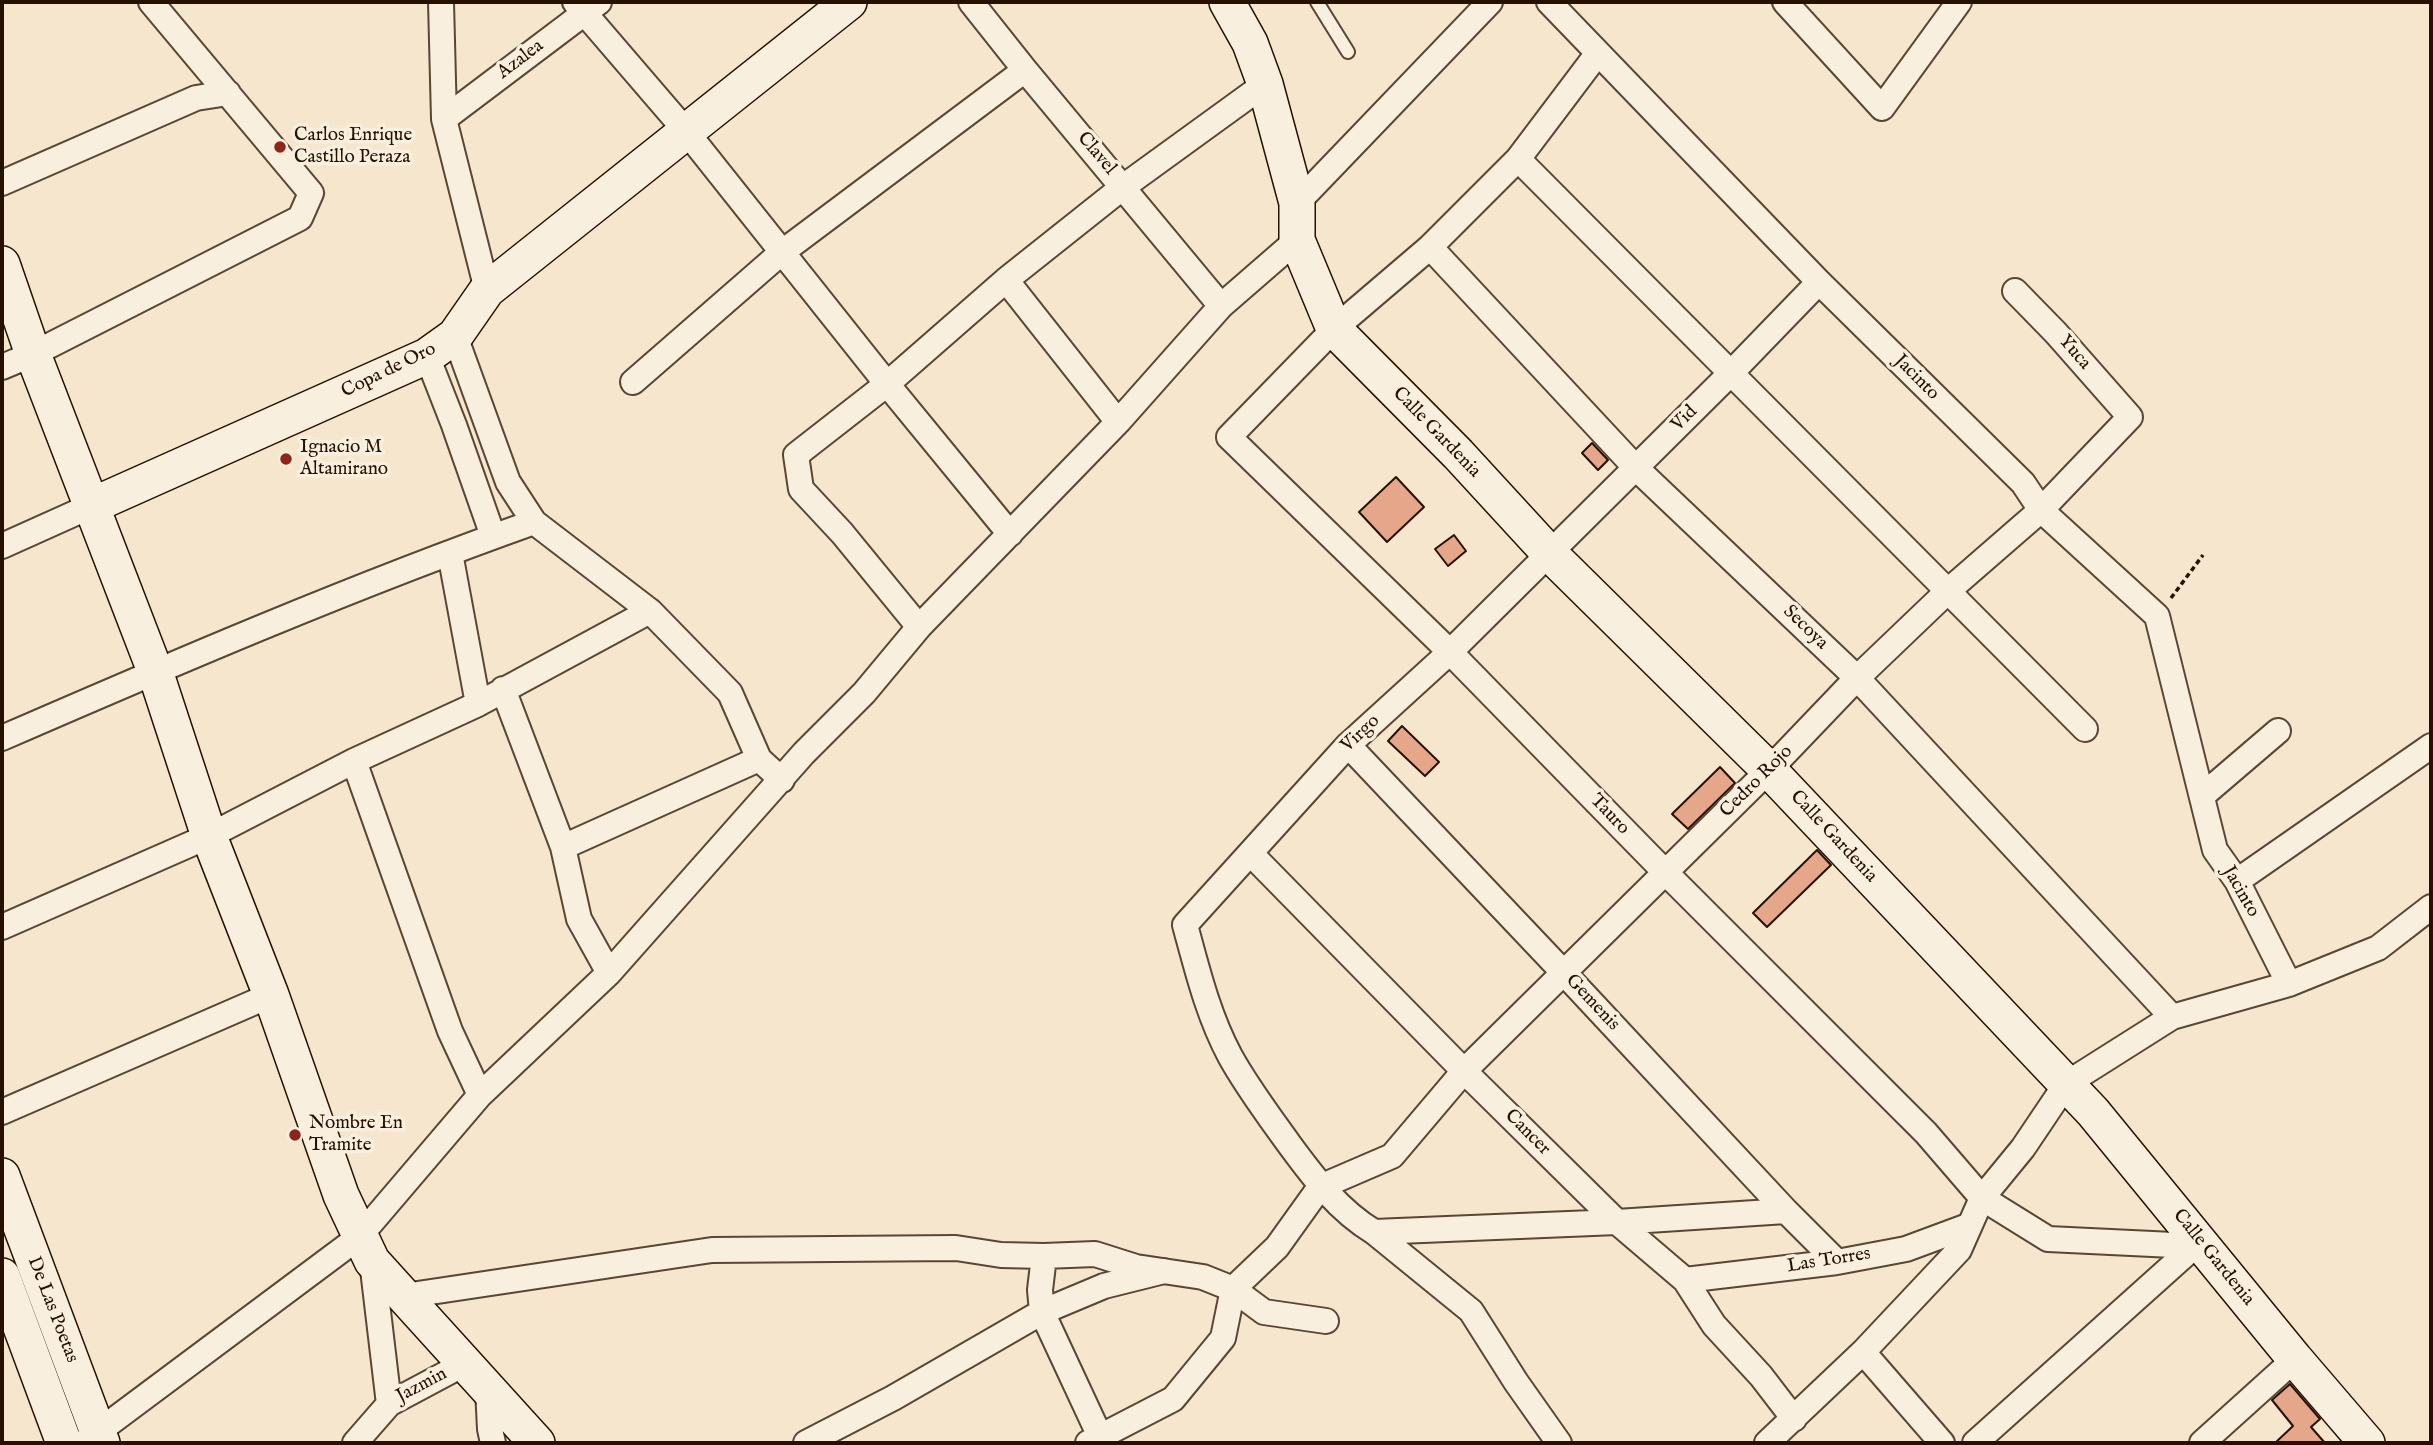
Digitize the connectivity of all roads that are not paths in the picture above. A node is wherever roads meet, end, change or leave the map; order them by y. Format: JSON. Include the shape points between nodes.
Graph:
{"nodes":[{"id":1,"x":151,"y":2,"type":"edge"},
{"id":2,"x":441,"y":2,"type":"edge"},
{"id":3,"x":849,"y":2,"type":"edge"},
{"id":4,"x":971,"y":2,"type":"edge"},
{"id":5,"x":1227,"y":2,"type":"edge"},
{"id":6,"x":1317,"y":2,"type":"edge"},
{"id":7,"x":1490,"y":2,"type":"edge"},
{"id":8,"x":1549,"y":2,"type":"edge"},
{"id":9,"x":1785,"y":2,"type":"edge"},
{"id":10,"x":1959,"y":2,"type":"edge"},
{"id":11,"x":586,"y":6,"type":"edge"},
{"id":12,"x":1348,"y":52,"type":"dead end"},
{"id":13,"x":1598,"y":53,"type":"junction"},
{"id":14,"x":1025,"y":70,"type":"junction"},
{"id":15,"x":1265,"y":84,"type":"junction"},
{"id":16,"x":228,"y":93,"type":"junction"},
{"id":17,"x":444,"y":119,"type":"junction"},
{"id":18,"x":685,"y":130,"type":"junction"},
{"id":19,"x":1518,"y":159,"type":"junction"},
{"id":20,"x":2,"y":183,"type":"edge"},
{"id":21,"x":1123,"y":187,"type":"junction"},
{"id":22,"x":1297,"y":203,"type":"junction"},
{"id":23,"x":1297,"y":240,"type":"junction"},
{"id":24,"x":1430,"y":247,"type":"junction"},
{"id":25,"x":781,"y":253,"type":"junction"},
{"id":26,"x":2,"y":264,"type":"edge"},
{"id":27,"x":1006,"y":280,"type":"junction"},
{"id":28,"x":1819,"y":282,"type":"junction"},
{"id":29,"x":487,"y":290,"type":"junction"},
{"id":30,"x":2015,"y":291,"type":"dead end"},
{"id":31,"x":1221,"y":306,"type":"junction"},
{"id":32,"x":1334,"y":329,"type":"junction"},
{"id":33,"x":455,"y":336,"type":"junction"},
{"id":34,"x":33,"y":354,"type":"junction"},
{"id":35,"x":427,"y":356,"type":"junction"},
{"id":36,"x":2,"y":367,"type":"edge"},
{"id":37,"x":1730,"y":374,"type":"junction"},
{"id":38,"x":633,"y":382,"type":"dead end"},
{"id":39,"x":887,"y":384,"type":"junction"},
{"id":40,"x":2130,"y":417,"type":"joint"},
{"id":41,"x":1118,"y":422,"type":"junction"},
{"id":42,"x":1636,"y":468,"type":"junction"},
{"id":43,"x":91,"y":506,"type":"junction"},
{"id":44,"x":2041,"y":510,"type":"junction"},
{"id":45,"x":534,"y":522,"type":"junction"},
{"id":46,"x":1010,"y":534,"type":"junction"},
{"id":47,"x":493,"y":536,"type":"junction"},
{"id":48,"x":2,"y":546,"type":"edge"},
{"id":49,"x":450,"y":553,"type":"junction"},
{"id":50,"x":1549,"y":553,"type":"junction"},
{"id":51,"x":1949,"y":590,"type":"junction"},
{"id":52,"x":650,"y":611,"type":"junction"},
{"id":53,"x":919,"y":627,"type":"junction"},
{"id":54,"x":1450,"y":652,"type":"junction"},
{"id":55,"x":155,"y":671,"type":"junction"},
{"id":56,"x":1857,"y":678,"type":"junction"},
{"id":57,"x":503,"y":689,"type":"junction"},
{"id":58,"x":478,"y":704,"type":"junction"},
{"id":59,"x":2085,"y":729,"type":"dead end"},
{"id":60,"x":2278,"y":731,"type":"dead end"},
{"id":61,"x":2,"y":738,"type":"edge"},
{"id":62,"x":1348,"y":745,"type":"junction"},
{"id":63,"x":2431,"y":746,"type":"edge"},
{"id":64,"x":759,"y":760,"type":"junction"},
{"id":65,"x":355,"y":761,"type":"junction"},
{"id":66,"x":1769,"y":770,"type":"junction"},
{"id":67,"x":782,"y":780,"type":"junction"},
{"id":68,"x":2202,"y":796,"type":"junction"},
{"id":69,"x":209,"y":836,"type":"junction"},
{"id":70,"x":563,"y":846,"type":"junction"},
{"id":71,"x":1251,"y":854,"type":"junction"},
{"id":72,"x":1666,"y":873,"type":"junction"},
{"id":73,"x":2237,"y":881,"type":"junction"},
{"id":74,"x":2431,"y":907,"type":"edge"},
{"id":75,"x":2,"y":927,"type":"edge"},
{"id":76,"x":609,"y":973,"type":"junction"},
{"id":77,"x":1564,"y":973,"type":"junction"},
{"id":78,"x":2289,"y":984,"type":"junction"},
{"id":79,"x":271,"y":995,"type":"junction"},
{"id":80,"x":2172,"y":1017,"type":"junction"},
{"id":81,"x":1464,"y":1071,"type":"junction"},
{"id":82,"x":2066,"y":1084,"type":"junction"},
{"id":83,"x":480,"y":1095,"type":"junction"},
{"id":84,"x":2,"y":1112,"type":"edge"},
{"id":85,"x":2,"y":1176,"type":"edge"},
{"id":86,"x":1320,"y":1187,"type":"junction"},
{"id":87,"x":1982,"y":1198,"type":"junction"},
{"id":88,"x":1786,"y":1211,"type":"junction"},
{"id":89,"x":1617,"y":1222,"type":"junction"},
{"id":90,"x":1968,"y":1226,"type":"junction"},
{"id":91,"x":1374,"y":1232,"type":"junction"},
{"id":92,"x":2197,"y":1244,"type":"junction"},
{"id":93,"x":365,"y":1249,"type":"junction"},
{"id":94,"x":1044,"y":1256,"type":"junction"},
{"id":95,"x":1837,"y":1262,"type":"junction"},
{"id":96,"x":1164,"y":1270,"type":"junction"},
{"id":97,"x":2,"y":1276,"type":"edge"},
{"id":98,"x":1685,"y":1280,"type":"junction"},
{"id":99,"x":1233,"y":1289,"type":"junction"},
{"id":100,"x":404,"y":1296,"type":"junction"},
{"id":101,"x":1042,"y":1312,"type":"junction"},
{"id":102,"x":1326,"y":1321,"type":"dead end"},
{"id":103,"x":1863,"y":1352,"type":"junction"},
{"id":104,"x":2295,"y":1359,"type":"junction"},
{"id":105,"x":464,"y":1364,"type":"junction"},
{"id":106,"x":488,"y":1390,"type":"junction"},
{"id":107,"x":389,"y":1404,"type":"junction"},
{"id":108,"x":1794,"y":1419,"type":"junction"},
{"id":109,"x":94,"y":1439,"type":"edge"},
{"id":110,"x":487,"y":1439,"type":"edge"},
{"id":111,"x":1097,"y":1441,"type":"edge"},
{"id":112,"x":64,"y":1443,"type":"edge"},
{"id":113,"x":355,"y":1443,"type":"edge"},
{"id":114,"x":537,"y":1443,"type":"edge"},
{"id":115,"x":806,"y":1443,"type":"edge"},
{"id":116,"x":1559,"y":1443,"type":"edge"},
{"id":117,"x":1767,"y":1443,"type":"edge"},
{"id":118,"x":1942,"y":1443,"type":"edge"},
{"id":119,"x":1975,"y":1443,"type":"edge"},
{"id":120,"x":2202,"y":1443,"type":"edge"},
{"id":121,"x":2367,"y":1443,"type":"edge"}],
"edges":[{"from":1,"to":16,"type":"street"},
{"from":2,"to":17,"type":"street"},
{"from":3,"to":18,"type":"street","name":"Copa de Oro"},
{"from":4,"to":14,"type":"street","name":"Clavel"},
{"from":5,"to":15,"type":"street","via":[[1250,43]]},
{"from":6,"to":12,"type":"lane"},
{"from":7,"to":22,"type":"street"},
{"from":8,"to":13,"type":"street","name":"Jacinto"},
{"from":9,"to":10,"type":"street","via":[[1882,108]]},
{"from":11,"to":17,"type":"street","name":"Azalea"},
{"from":11,"to":18,"type":"street"},
{"from":13,"to":19,"type":"street"},
{"from":13,"to":28,"type":"street","name":"Jacinto"},
{"from":14,"to":21,"type":"street","name":"Clavel"},
{"from":14,"to":25,"type":"street"},
{"from":15,"to":21,"type":"street"},
{"from":15,"to":22,"type":"street"},
{"from":16,"to":20,"type":"street","via":[[196,98]]},
{"from":16,"to":34,"type":"street","via":[[311,194],[300,218]]},
{"from":17,"to":29,"type":"street"},
{"from":18,"to":25,"type":"street"},
{"from":18,"to":29,"type":"street","name":"Copa de Oro"},
{"from":19,"to":24,"type":"street"},
{"from":19,"to":37,"type":"street"},
{"from":21,"to":27,"type":"street"},
{"from":21,"to":31,"type":"street","name":"Clavel"},
{"from":22,"to":23,"type":"street"},
{"from":23,"to":31,"type":"street"},
{"from":23,"to":32,"type":"street","name":"Calle Gardenia"},
{"from":24,"to":32,"type":"street"},
{"from":24,"to":42,"type":"street","name":"Secoya"},
{"from":25,"to":38,"type":"street"},
{"from":25,"to":39,"type":"street"},
{"from":26,"to":34,"type":"street"},
{"from":27,"to":39,"type":"street"},
{"from":27,"to":41,"type":"street"},
{"from":28,"to":37,"type":"street","name":"Vid"},
{"from":28,"to":44,"type":"street","name":"Jacinto","via":[[2023,483]]},
{"from":29,"to":33,"type":"street","name":"Copa de Oro"},
{"from":30,"to":40,"type":"street","name":"Yuca"},
{"from":31,"to":41,"type":"street"},
{"from":32,"to":50,"type":"street","name":"Calle Gardenia"},
{"from":32,"to":54,"type":"street","name":"Tauro","via":[[1229,437]]},
{"from":33,"to":35,"type":"street","name":"Copa de Oro"},
{"from":33,"to":45,"type":"street","via":[[508,482]]},
{"from":34,"to":36,"type":"street"},
{"from":34,"to":43,"type":"street"},
{"from":35,"to":43,"type":"street","name":"Copa de Oro"},
{"from":35,"to":47,"type":"street"},
{"from":37,"to":42,"type":"street","name":"Vid"},
{"from":37,"to":51,"type":"street"},
{"from":39,"to":46,"type":"street"},
{"from":39,"to":53,"type":"street","via":[[796,455],[801,489]]},
{"from":40,"to":44,"type":"street","name":"Cedro Rojo"},
{"from":41,"to":46,"type":"street"},
{"from":42,"to":50,"type":"street","name":"Vid"},
{"from":42,"to":56,"type":"street","name":"Secoya"},
{"from":43,"to":48,"type":"street","name":"Copa de Oro"},
{"from":43,"to":55,"type":"street"},
{"from":44,"to":51,"type":"street","name":"Cedro Rojo"},
{"from":44,"to":68,"type":"street","name":"Jacinto","via":[[2157,617]]},
{"from":45,"to":47,"type":"street"},
{"from":45,"to":52,"type":"street"},
{"from":46,"to":53,"type":"street"},
{"from":47,"to":49,"type":"street"},
{"from":49,"to":55,"type":"street"},
{"from":49,"to":58,"type":"street"},
{"from":50,"to":54,"type":"street","name":"Virgo"},
{"from":50,"to":66,"type":"street","name":"Calle Gardenia"},
{"from":51,"to":56,"type":"street","name":"Cedro Rojo"},
{"from":51,"to":59,"type":"street"},
{"from":52,"to":57,"type":"street"},
{"from":52,"to":64,"type":"street","via":[[730,693]]},
{"from":53,"to":67,"type":"street"},
{"from":54,"to":62,"type":"street","name":"Virgo"},
{"from":54,"to":72,"type":"street","name":"Tauro"},
{"from":55,"to":61,"type":"street"},
{"from":55,"to":69,"type":"street"},
{"from":56,"to":66,"type":"street","name":"Cedro Rojo"},
{"from":56,"to":80,"type":"street","name":"Secoya"},
{"from":57,"to":58,"type":"street"},
{"from":57,"to":70,"type":"street"},
{"from":58,"to":65,"type":"street"},
{"from":60,"to":68,"type":"street"},
{"from":62,"to":71,"type":"street","name":"Virgo"},
{"from":62,"to":77,"type":"street","name":"Gemenis"},
{"from":63,"to":73,"type":"street"},
{"from":64,"to":67,"type":"street"},
{"from":64,"to":70,"type":"street"},
{"from":65,"to":69,"type":"street"},
{"from":65,"to":83,"type":"street","via":[[450,1031]]},
{"from":66,"to":72,"type":"street","name":"Cedro Rojo"},
{"from":66,"to":82,"type":"street","name":"Calle Gardenia"},
{"from":67,"to":76,"type":"street"},
{"from":68,"to":73,"type":"street","name":"Jacinto","via":[[2215,850]]},
{"from":69,"to":75,"type":"street"},
{"from":69,"to":79,"type":"street"},
{"from":70,"to":76,"type":"street","via":[[579,919]]},
{"from":71,"to":81,"type":"street","name":"Cancer"},
{"from":71,"to":86,"type":"street","name":"Virgo","via":[[1185,925],[1202,989],[1230,1055]]},
{"from":72,"to":77,"type":"street","name":"Cedro Rojo"},
{"from":72,"to":87,"type":"street","name":"Tauro","via":[[1926,1133]]},
{"from":73,"to":78,"type":"street","name":"Jacinto"},
{"from":74,"to":78,"type":"street","via":[[2378,948]]},
{"from":76,"to":83,"type":"street"},
{"from":77,"to":81,"type":"street","name":"Cedro Rojo"},
{"from":77,"to":88,"type":"street","name":"Gemenis"},
{"from":78,"to":80,"type":"street"},
{"from":79,"to":84,"type":"street"},
{"from":79,"to":93,"type":"street","via":[[341,1195]]},
{"from":80,"to":82,"type":"street"},
{"from":81,"to":86,"type":"street","name":"Cedro Rojo","via":[[1392,1156]]},
{"from":81,"to":89,"type":"street","name":"Cancer"},
{"from":82,"to":87,"type":"street"},
{"from":82,"to":92,"type":"street","name":"Calle Gardenia"},
{"from":83,"to":93,"type":"street"},
{"from":85,"to":109,"type":"street","name":"De Las Poetas"},
{"from":86,"to":91,"type":"street"},
{"from":86,"to":99,"type":"street","via":[[1277,1247]]},
{"from":87,"to":90,"type":"street"},
{"from":87,"to":92,"type":"street","via":[[2048,1239]]},
{"from":88,"to":89,"type":"street"},
{"from":88,"to":95,"type":"street","name":"Gemenis"},
{"from":89,"to":91,"type":"street"},
{"from":89,"to":98,"type":"street","name":"Cancer"},
{"from":90,"to":95,"type":"street","name":"Las Torres","via":[[1906,1249]]},
{"from":90,"to":103,"type":"street","via":[[1959,1250]]},
{"from":91,"to":116,"type":"street","via":[[1471,1311]]},
{"from":92,"to":104,"type":"street","name":"Calle Gardenia"},
{"from":92,"to":119,"type":"street"},
{"from":93,"to":100,"type":"street"},
{"from":93,"to":107,"type":"street"},
{"from":93,"to":109,"type":"street"},
{"from":94,"to":96,"type":"street","via":[[1095,1254]]},
{"from":94,"to":100,"type":"street","via":[[956,1248],[712,1250]]},
{"from":94,"to":101,"type":"street"},
{"from":95,"to":98,"type":"street","name":"Las Torres"},
{"from":96,"to":99,"type":"street","via":[[1203,1277]]},
{"from":96,"to":101,"type":"street","via":[[1104,1286]]},
{"from":97,"to":112,"type":"street","name":"De Las Poetas"},
{"from":98,"to":108,"type":"street","name":"Cancer","via":[[1713,1325],[1762,1376]]},
{"from":99,"to":102,"type":"street","via":[[1264,1312]]},
{"from":99,"to":111,"type":"street","via":[[1223,1338],[1173,1399]]},
{"from":100,"to":105,"type":"street"},
{"from":101,"to":111,"type":"street"},
{"from":101,"to":115,"type":"street"},
{"from":103,"to":108,"type":"street"},
{"from":103,"to":118,"type":"street"},
{"from":104,"to":120,"type":"street"},
{"from":104,"to":121,"type":"street","name":"Calle Gardenia"},
{"from":105,"to":106,"type":"street"},
{"from":105,"to":107,"type":"street","name":"Jazmin"},
{"from":106,"to":110,"type":"street"},
{"from":106,"to":114,"type":"street"},
{"from":107,"to":113,"type":"street","name":"Jazmin"},
{"from":108,"to":117,"type":"street"}]}
